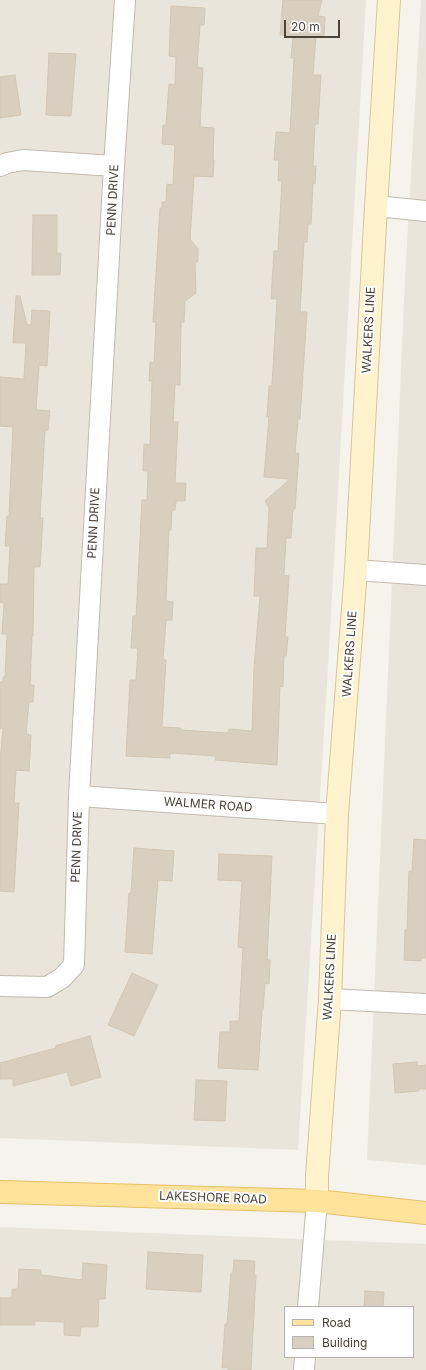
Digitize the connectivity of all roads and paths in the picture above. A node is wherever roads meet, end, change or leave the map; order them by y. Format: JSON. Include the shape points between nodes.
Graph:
{"nodes":[{"id":1,"x":126,"y":0,"type":"edge"},
{"id":2,"x":389,"y":0,"type":"edge"},
{"id":3,"x":0,"y":166,"type":"edge"},
{"id":4,"x":114,"y":166,"type":"junction"},
{"id":5,"x":376,"y":206,"type":"junction"},
{"id":6,"x":426,"y":211,"type":"edge"},
{"id":7,"x":356,"y":570,"type":"junction"},
{"id":8,"x":426,"y":576,"type":"edge"},
{"id":9,"x":79,"y":796,"type":"junction"},
{"id":10,"x":337,"y":814,"type":"junction"},
{"id":11,"x":0,"y":986,"type":"edge"},
{"id":12,"x":330,"y":999,"type":"junction"},
{"id":13,"x":426,"y":1004,"type":"edge"},
{"id":14,"x":0,"y":1192,"type":"edge"},
{"id":15,"x":317,"y":1201,"type":"junction"},
{"id":16,"x":426,"y":1214,"type":"edge"},
{"id":17,"x":308,"y":1306,"type":"edge"},
{"id":18,"x":305,"y":1358,"type":"edge"},
{"id":19,"x":304,"y":1370,"type":"edge"}],
"edges":[{"from":1,"to":4,"type":"street","name":"PENN DRIVE"},
{"from":2,"to":5,"type":"main road","name":"WALKERS LINE"},
{"from":3,"to":4,"type":"street","via":[[23,160]]},
{"from":4,"to":9,"type":"street","name":"PENN DRIVE"},
{"from":5,"to":6,"type":"street"},
{"from":5,"to":7,"type":"main road","name":"WALKERS LINE"},
{"from":7,"to":8,"type":"street"},
{"from":7,"to":10,"type":"main road","name":"WALKERS LINE"},
{"from":9,"to":10,"type":"street","name":"WALMER ROAD"},
{"from":9,"to":11,"type":"street","name":"PENN DRIVE","via":[[74,965],[62,978],[48,987]]},
{"from":10,"to":12,"type":"main road","name":"WALKERS LINE"},
{"from":12,"to":13,"type":"street"},
{"from":12,"to":15,"type":"main road","name":"WALKERS LINE"},
{"from":14,"to":15,"type":"main road","name":"LAKESHORE ROAD"},
{"from":15,"to":16,"type":"main road","name":"LAKESHORE ROAD"},
{"from":15,"to":17,"type":"street","name":"WALKERS LINE"},
{"from":18,"to":19,"type":"street"}]}
